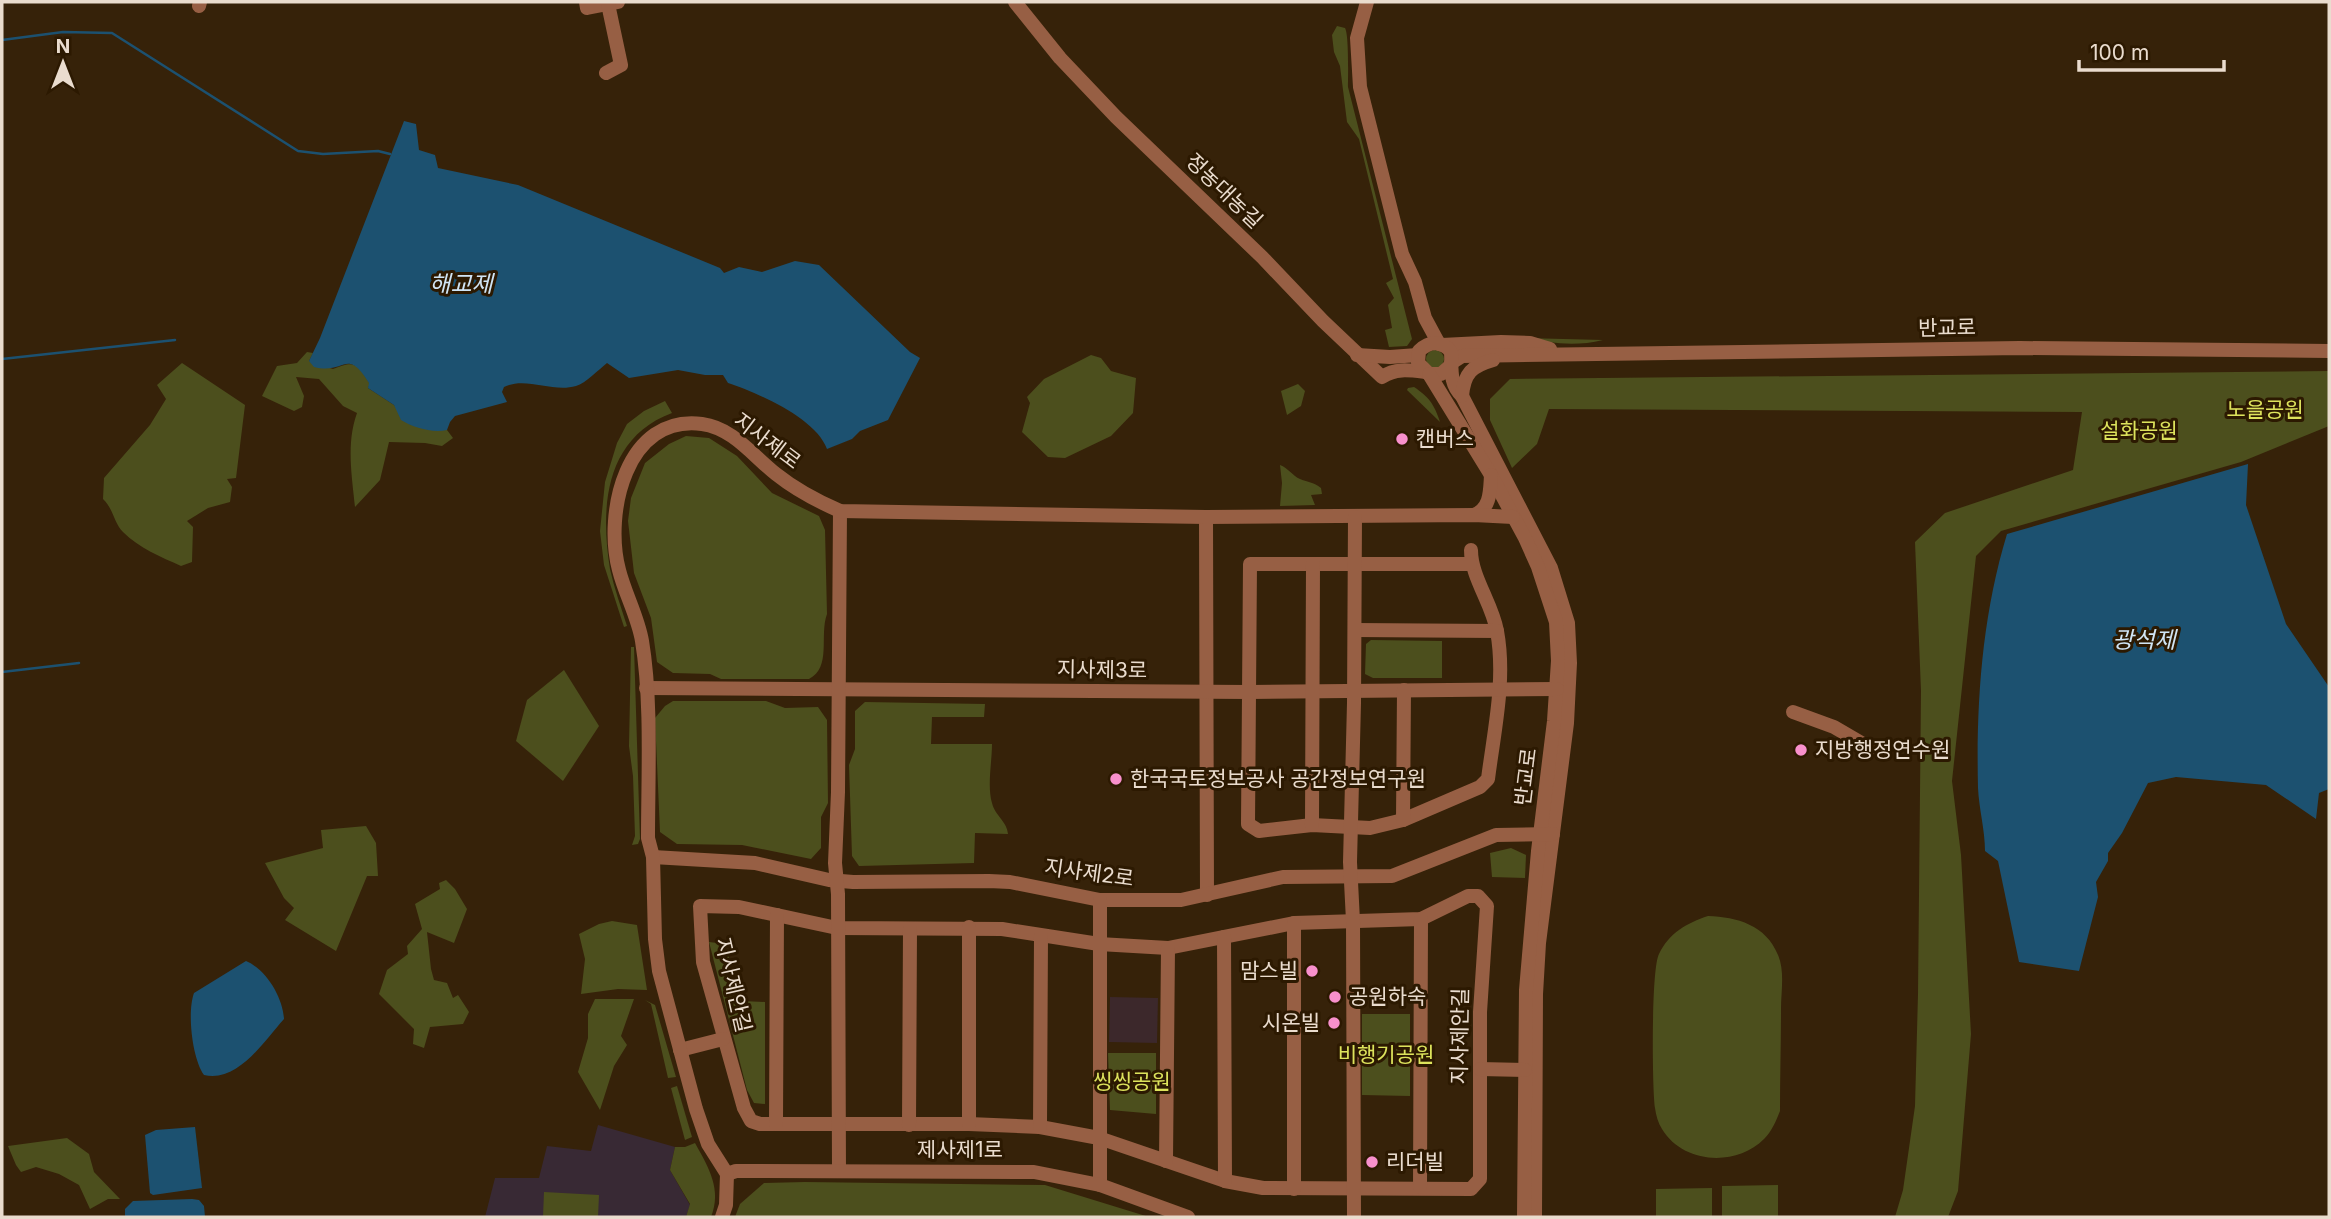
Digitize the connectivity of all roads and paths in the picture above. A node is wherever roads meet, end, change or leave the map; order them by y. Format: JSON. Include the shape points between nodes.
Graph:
{"nodes":[{"id":1,"x":586,"y":2,"type":"edge"},
{"id":2,"x":1015,"y":2,"type":"edge"},
{"id":3,"x":1367,"y":2,"type":"edge"},
{"id":4,"x":613,"y":3,"type":"edge"},
{"id":5,"x":606,"y":74,"type":"dead end"},
{"id":6,"x":1402,"y":254,"type":"junction"},
{"id":7,"x":1441,"y":344,"type":"junction"},
{"id":8,"x":1420,"y":351,"type":"junction"},
{"id":9,"x":1565,"y":352,"type":"junction"},
{"id":10,"x":2329,"y":352,"type":"edge"},
{"id":11,"x":1357,"y":355,"type":"junction"},
{"id":12,"x":1502,"y":355,"type":"junction"},
{"id":13,"x":1390,"y":357,"type":"junction"},
{"id":14,"x":1451,"y":364,"type":"junction"},
{"id":15,"x":1427,"y":373,"type":"junction"},
{"id":16,"x":1378,"y":374,"type":"junction"},
{"id":17,"x":1462,"y":396,"type":"junction"},
{"id":18,"x":1491,"y":475,"type":"junction"},
{"id":19,"x":840,"y":512,"type":"junction"},
{"id":20,"x":1474,"y":515,"type":"junction"},
{"id":21,"x":1206,"y":517,"type":"junction"},
{"id":22,"x":1354,"y":517,"type":"junction"},
{"id":23,"x":1514,"y":517,"type":"junction"},
{"id":24,"x":1355,"y":564,"type":"junction"},
{"id":25,"x":1313,"y":565,"type":"junction"},
{"id":26,"x":1354,"y":630,"type":"junction"},
{"id":27,"x":1497,"y":631,"type":"junction"},
{"id":28,"x":646,"y":688,"type":"junction"},
{"id":29,"x":1557,"y":689,"type":"junction"},
{"id":30,"x":838,"y":690,"type":"junction"},
{"id":31,"x":1354,"y":690,"type":"junction"},
{"id":32,"x":1404,"y":690,"type":"junction"},
{"id":33,"x":1499,"y":690,"type":"junction"},
{"id":34,"x":1313,"y":691,"type":"junction"},
{"id":35,"x":1206,"y":692,"type":"junction"},
{"id":36,"x":1250,"y":692,"type":"junction"},
{"id":37,"x":1793,"y":712,"type":"dead end"},
{"id":38,"x":1870,"y":748,"type":"dead end"},
{"id":39,"x":1403,"y":820,"type":"junction"},
{"id":40,"x":1312,"y":825,"type":"junction"},
{"id":41,"x":1352,"y":827,"type":"junction"},
{"id":42,"x":1547,"y":834,"type":"junction"},
{"id":43,"x":653,"y":857,"type":"junction"},
{"id":44,"x":1352,"y":876,"type":"junction"},
{"id":45,"x":838,"y":881,"type":"junction"},
{"id":46,"x":1207,"y":895,"type":"junction"},
{"id":47,"x":1100,"y":900,"type":"junction"},
{"id":48,"x":777,"y":915,"type":"junction"},
{"id":49,"x":1421,"y":919,"type":"junction"},
{"id":50,"x":1353,"y":921,"type":"junction"},
{"id":51,"x":1294,"y":923,"type":"junction"},
{"id":52,"x":969,"y":927,"type":"junction"},
{"id":53,"x":837,"y":928,"type":"junction"},
{"id":54,"x":910,"y":929,"type":"junction"},
{"id":55,"x":1041,"y":936,"type":"junction"},
{"id":56,"x":1224,"y":937,"type":"junction"},
{"id":57,"x":1099,"y":944,"type":"junction"},
{"id":58,"x":1168,"y":948,"type":"junction"},
{"id":59,"x":723,"y":1039,"type":"junction"},
{"id":60,"x":680,"y":1050,"type":"junction"},
{"id":61,"x":1480,"y":1069,"type":"junction"},
{"id":62,"x":1525,"y":1070,"type":"junction"},
{"id":63,"x":776,"y":1124,"type":"junction"},
{"id":64,"x":969,"y":1124,"type":"junction"},
{"id":65,"x":838,"y":1125,"type":"junction"},
{"id":66,"x":909,"y":1125,"type":"junction"},
{"id":67,"x":1040,"y":1127,"type":"junction"},
{"id":68,"x":1099,"y":1138,"type":"junction"},
{"id":69,"x":1166,"y":1161,"type":"junction"},
{"id":70,"x":839,"y":1171,"type":"junction"},
{"id":71,"x":727,"y":1174,"type":"junction"},
{"id":72,"x":1225,"y":1181,"type":"junction"},
{"id":73,"x":1100,"y":1185,"type":"junction"},
{"id":74,"x":1420,"y":1187,"type":"junction"},
{"id":75,"x":1294,"y":1189,"type":"junction"},
{"id":76,"x":1353,"y":1189,"type":"junction"},
{"id":77,"x":722,"y":1217,"type":"edge"},
{"id":78,"x":1188,"y":1217,"type":"edge"},
{"id":79,"x":1354,"y":1217,"type":"edge"},
{"id":80,"x":1524,"y":1217,"type":"edge"},
{"id":81,"x":1535,"y":1217,"type":"edge"}],
"edges":[{"from":1,"to":4,"type":"street","via":[[587,8]]},
{"from":2,"to":11,"type":"street","name":"정농대농길","via":[[1116,117]]},
{"from":3,"to":6,"type":"street","via":[[1357,38],[1360,87]]},
{"from":4,"to":5,"type":"street","via":[[621,65]]},
{"from":6,"to":7,"type":"street","via":[[1425,318]]},
{"from":6,"to":8,"type":"street","via":[[1422,339]]},
{"from":7,"to":8,"type":"street"},
{"from":7,"to":9,"type":"street","name":"반교로","via":[[1530,343]]},
{"from":7,"to":14,"type":"street","via":[[1451,352]]},
{"from":8,"to":13,"type":"street"},
{"from":8,"to":15,"type":"street","via":[[1418,363]]},
{"from":9,"to":10,"type":"street","name":"반교로","via":[[2020,348]]},
{"from":9,"to":12,"type":"street","name":"반교로"},
{"from":11,"to":13,"type":"street"},
{"from":11,"to":16,"type":"street","name":"정농대농길"},
{"from":12,"to":14,"type":"street","name":"반교로","via":[[1462,356]]},
{"from":12,"to":17,"type":"street","via":[[1468,372]]},
{"from":13,"to":16,"type":"street"},
{"from":14,"to":15,"type":"street","via":[[1441,374]]},
{"from":14,"to":17,"type":"street","name":"반교로","via":[[1455,390]]},
{"from":15,"to":16,"type":"street","via":[[1397,370]]},
{"from":15,"to":18,"type":"street","name":"반교로"},
{"from":17,"to":42,"type":"street","name":"반교로","via":[[1551,568],[1569,623],[1569,701]]},
{"from":18,"to":20,"type":"street","via":[[1486,505]]},
{"from":18,"to":23,"type":"street","name":"반교로"},
{"from":19,"to":21,"type":"street","name":"지사제로"},
{"from":19,"to":28,"type":"street","name":"지사제로","via":[[805,495],[719,429],[678,425],[655,434],[639,448],[621,486],[615,528],[618,569],[642,639]]},
{"from":19,"to":30,"type":"street"},
{"from":20,"to":22,"type":"street","name":"지사제로"},
{"from":20,"to":23,"type":"street","name":"지사제로"},
{"from":21,"to":22,"type":"street","name":"지사제로"},
{"from":21,"to":35,"type":"street"},
{"from":22,"to":24,"type":"street"},
{"from":23,"to":29,"type":"street","name":"반교로","via":[[1538,567],[1556,622]]},
{"from":24,"to":25,"type":"street"},
{"from":24,"to":26,"type":"street"},
{"from":24,"to":27,"type":"street","via":[[1471,557]]},
{"from":25,"to":34,"type":"street"},
{"from":25,"to":36,"type":"street","via":[[1250,564]]},
{"from":26,"to":27,"type":"street"},
{"from":26,"to":31,"type":"street"},
{"from":27,"to":33,"type":"street"},
{"from":28,"to":30,"type":"street","name":"지사제3로"},
{"from":28,"to":43,"type":"street","name":"지사제로","via":[[648,838]]},
{"from":29,"to":33,"type":"street","name":"지사제3로"},
{"from":29,"to":42,"type":"street","name":"반교로"},
{"from":30,"to":35,"type":"street","name":"지사제3로"},
{"from":30,"to":45,"type":"street"},
{"from":31,"to":32,"type":"street","name":"지사제3로"},
{"from":31,"to":34,"type":"street","name":"지사제3로"},
{"from":31,"to":41,"type":"street"},
{"from":32,"to":33,"type":"street","name":"지사제3로"},
{"from":32,"to":39,"type":"street"},
{"from":33,"to":39,"type":"street","via":[[1488,779]]},
{"from":34,"to":36,"type":"street","name":"지사제3로"},
{"from":34,"to":40,"type":"street"},
{"from":35,"to":36,"type":"street","name":"지사제3로"},
{"from":35,"to":46,"type":"street"},
{"from":36,"to":40,"type":"street","via":[[1248,824],[1259,831]]},
{"from":37,"to":38,"type":"street","via":[[1834,727]]},
{"from":39,"to":41,"type":"street"},
{"from":40,"to":41,"type":"street"},
{"from":41,"to":44,"type":"street"},
{"from":42,"to":44,"type":"street","name":"지사제2로","via":[[1496,835],[1392,876]]},
{"from":42,"to":62,"type":"street","name":"반교로","via":[[1529,942]]},
{"from":42,"to":81,"type":"street","name":"반교로","via":[[1536,994]]},
{"from":43,"to":45,"type":"street","name":"지사제2로","via":[[755,863]]},
{"from":43,"to":60,"type":"street","name":"지사제로","via":[[654,939]]},
{"from":44,"to":46,"type":"street","name":"지사제2로","via":[[1283,877]]},
{"from":44,"to":50,"type":"street"},
{"from":45,"to":47,"type":"street","name":"지사제2로","via":[[989,881]]},
{"from":45,"to":53,"type":"street"},
{"from":46,"to":47,"type":"street","name":"지사제2로","via":[[1181,900]]},
{"from":47,"to":57,"type":"street"},
{"from":48,"to":53,"type":"street","name":"지사제안길"},
{"from":48,"to":59,"type":"street","name":"지사제안길","via":[[739,906],[701,906],[703,962]]},
{"from":48,"to":63,"type":"street","name":"지사제안길"},
{"from":49,"to":50,"type":"street","name":"지사제안길"},
{"from":49,"to":61,"type":"street","name":"지사제안길","via":[[1468,896],[1478,896],[1486,906]]},
{"from":49,"to":74,"type":"street","name":"지사제안길"},
{"from":50,"to":51,"type":"street","name":"지사제안길"},
{"from":50,"to":76,"type":"street"},
{"from":51,"to":56,"type":"street","name":"지사제안길"},
{"from":51,"to":75,"type":"street"},
{"from":52,"to":54,"type":"street","name":"지사제안길"},
{"from":52,"to":55,"type":"street","name":"지사제안길"},
{"from":52,"to":64,"type":"street"},
{"from":53,"to":54,"type":"street","name":"지사제안길"},
{"from":53,"to":65,"type":"street"},
{"from":54,"to":66,"type":"street"},
{"from":55,"to":57,"type":"street","name":"지사제안길"},
{"from":55,"to":67,"type":"street"},
{"from":56,"to":58,"type":"street","name":"지사제안길"},
{"from":56,"to":72,"type":"street"},
{"from":57,"to":58,"type":"street","name":"지사제안길"},
{"from":57,"to":68,"type":"street"},
{"from":58,"to":69,"type":"street"},
{"from":59,"to":60,"type":"street"},
{"from":59,"to":63,"type":"street","name":"지사제안길","via":[[751,1121]]},
{"from":60,"to":71,"type":"street","name":"지사제로","via":[[708,1144]]},
{"from":61,"to":62,"type":"street"},
{"from":61,"to":74,"type":"street","name":"지사제안길","via":[[1480,1179],[1471,1189]]},
{"from":62,"to":80,"type":"street","name":"반교로"},
{"from":63,"to":65,"type":"street","name":"지사제안길"},
{"from":64,"to":66,"type":"street","name":"지사제안길"},
{"from":64,"to":67,"type":"street","name":"지사제안길"},
{"from":65,"to":66,"type":"street","name":"지사제안길"},
{"from":65,"to":70,"type":"street"},
{"from":67,"to":68,"type":"street","name":"지사제안길"},
{"from":68,"to":69,"type":"street","name":"지사제안길"},
{"from":68,"to":73,"type":"street"},
{"from":69,"to":72,"type":"street","name":"지사제안길"},
{"from":70,"to":71,"type":"street","name":"제사제1로"},
{"from":70,"to":73,"type":"street","name":"제사제1로","via":[[1015,1171]]},
{"from":71,"to":77,"type":"street"},
{"from":72,"to":75,"type":"street","name":"지사제안길"},
{"from":73,"to":78,"type":"street","name":"제사제1로"},
{"from":74,"to":76,"type":"street","name":"지사제안길"},
{"from":75,"to":76,"type":"street","name":"지사제안길"},
{"from":76,"to":79,"type":"street"}]}
